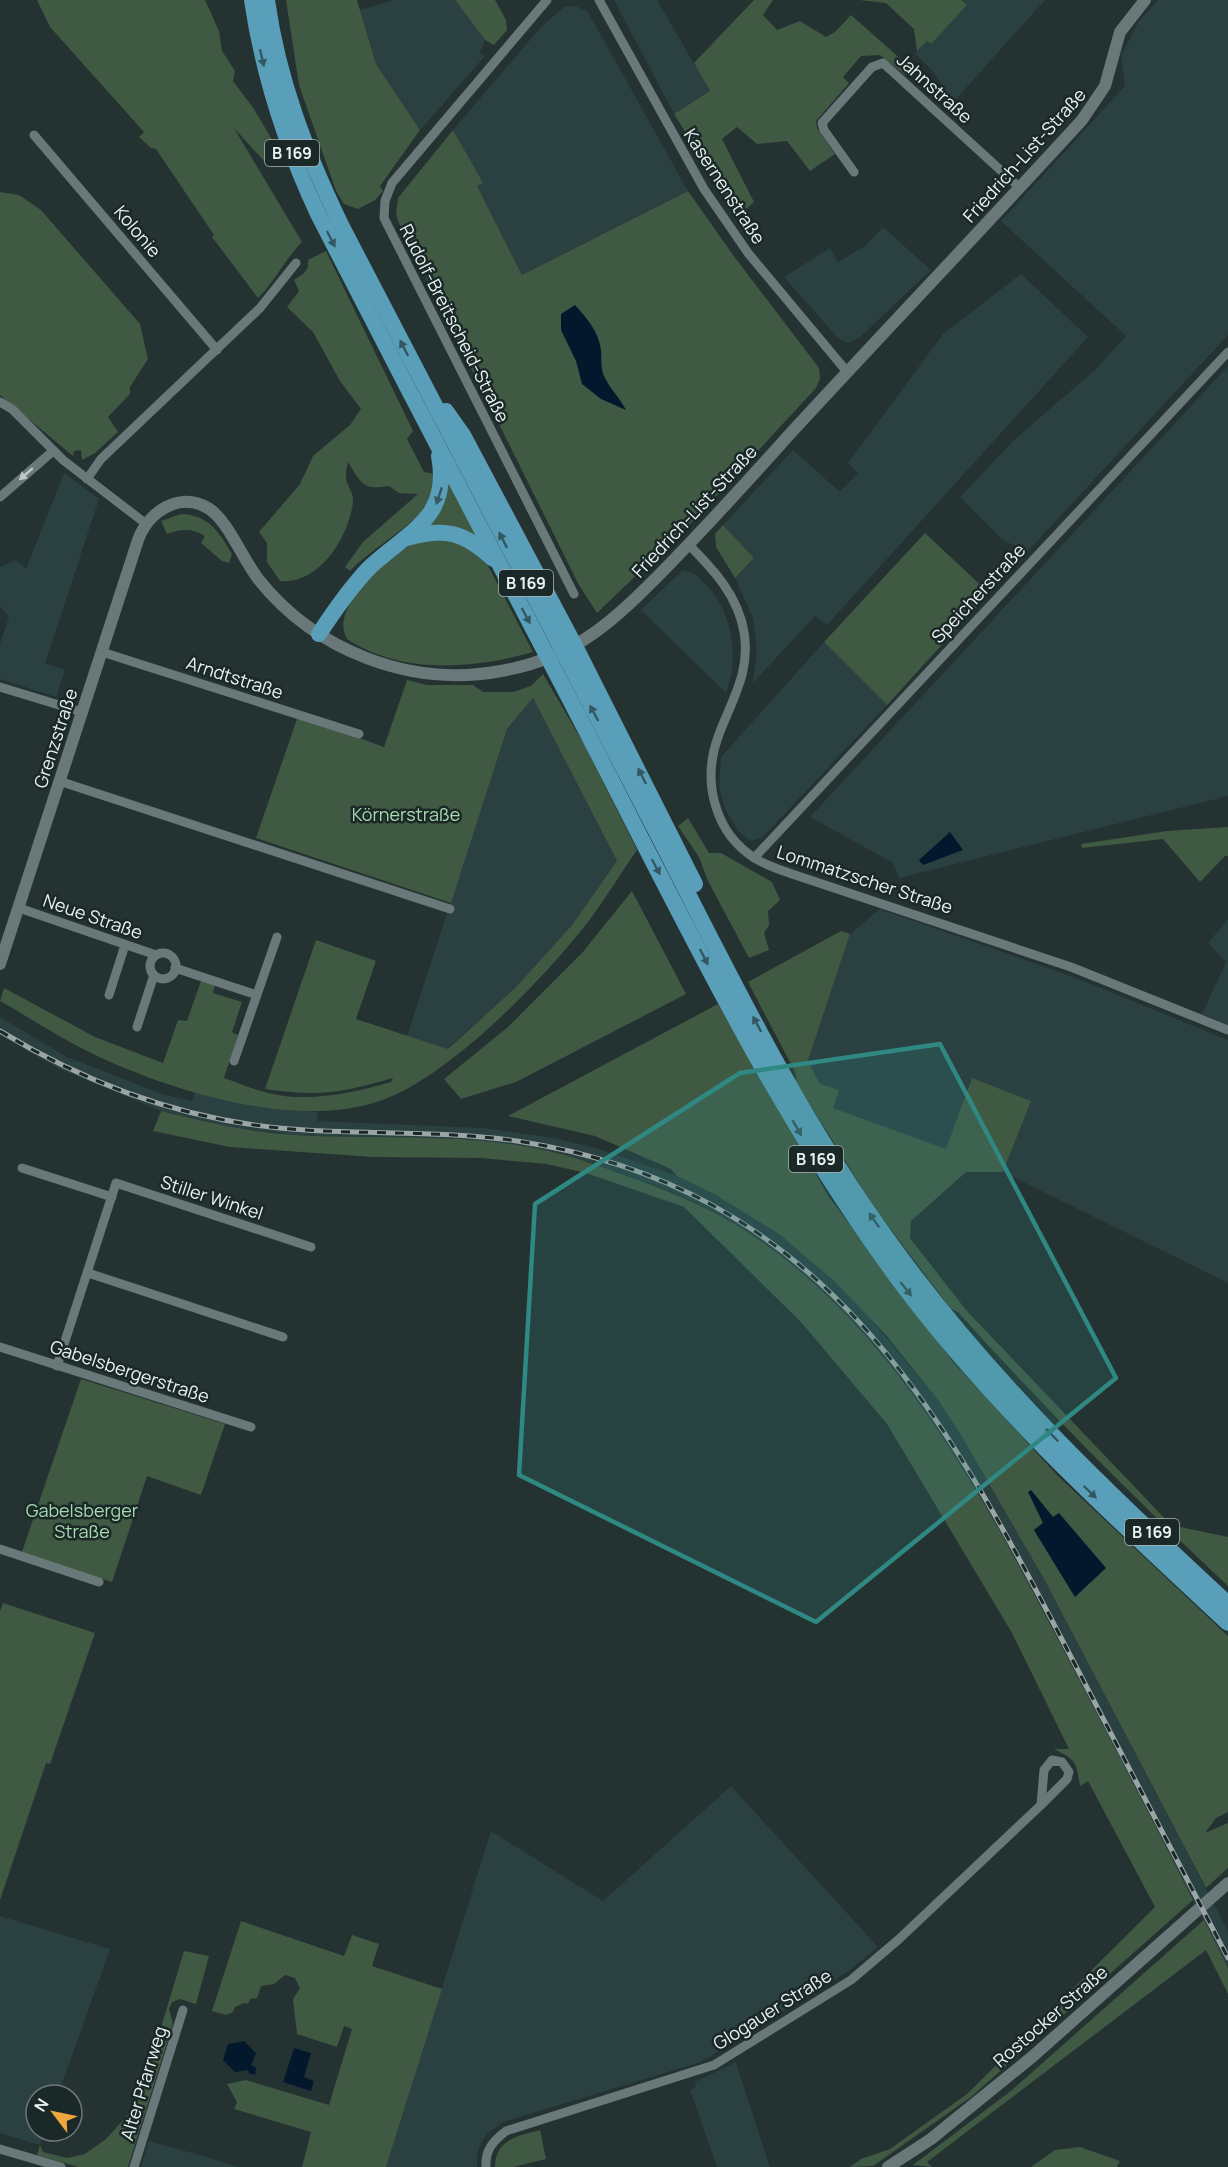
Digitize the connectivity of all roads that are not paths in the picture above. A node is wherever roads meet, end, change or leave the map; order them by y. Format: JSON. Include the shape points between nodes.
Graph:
{"nodes":[{"id":1,"x":252,"y":0,"type":"edge"},
{"id":2,"x":267,"y":0,"type":"edge"},
{"id":3,"x":547,"y":0,"type":"edge"},
{"id":4,"x":598,"y":0,"type":"edge"},
{"id":5,"x":1145,"y":0,"type":"edge"},
{"id":6,"x":34,"y":135,"type":"dead end"},
{"id":7,"x":854,"y":172,"type":"dead end"},
{"id":8,"x":1020,"y":188,"type":"junction"},
{"id":9,"x":296,"y":264,"type":"dead end"},
{"id":10,"x":217,"y":350,"type":"junction"},
{"id":11,"x":1228,"y":352,"type":"edge"},
{"id":12,"x":848,"y":373,"type":"junction"},
{"id":13,"x":431,"y":400,"type":"junction"},
{"id":14,"x":0,"y":402,"type":"edge"},
{"id":15,"x":437,"y":443,"type":"junction"},
{"id":16,"x":53,"y":451,"type":"junction"},
{"id":17,"x":87,"y":479,"type":"junction"},
{"id":18,"x":0,"y":497,"type":"edge"},
{"id":19,"x":145,"y":523,"type":"junction"},
{"id":20,"x":407,"y":538,"type":"junction"},
{"id":21,"x":689,"y":545,"type":"junction"},
{"id":22,"x":499,"y":564,"type":"junction"},
{"id":23,"x":574,"y":594,"type":"dead end"},
{"id":24,"x":319,"y":634,"type":"junction"},
{"id":25,"x":575,"y":646,"type":"junction"},
{"id":26,"x":102,"y":652,"type":"junction"},
{"id":27,"x":0,"y":687,"type":"edge"},
{"id":28,"x":82,"y":712,"type":"junction"},
{"id":29,"x":359,"y":734,"type":"dead end"},
{"id":30,"x":59,"y":781,"type":"junction"},
{"id":31,"x":754,"y":858,"type":"junction"},
{"id":32,"x":19,"y":908,"type":"junction"},
{"id":33,"x":450,"y":909,"type":"dead end"},
{"id":34,"x":704,"y":926,"type":"junction"},
{"id":35,"x":277,"y":937,"type":"dead end"},
{"id":36,"x":125,"y":945,"type":"junction"},
{"id":37,"x":156,"y":955,"type":"junction"},
{"id":38,"x":0,"y":964,"type":"edge"},
{"id":39,"x":175,"y":968,"type":"junction"},
{"id":40,"x":154,"y":975,"type":"junction"},
{"id":41,"x":109,"y":995,"type":"dead end"},
{"id":42,"x":257,"y":995,"type":"junction"},
{"id":43,"x":137,"y":1027,"type":"dead end"},
{"id":44,"x":1228,"y":1030,"type":"edge"},
{"id":45,"x":234,"y":1061,"type":"dead end"},
{"id":46,"x":21,"y":1168,"type":"dead end"},
{"id":47,"x":112,"y":1197,"type":"junction"},
{"id":48,"x":311,"y":1247,"type":"dead end"},
{"id":49,"x":88,"y":1273,"type":"junction"},
{"id":50,"x":283,"y":1337,"type":"dead end"},
{"id":51,"x":0,"y":1347,"type":"edge"},
{"id":52,"x":57,"y":1366,"type":"junction"},
{"id":53,"x":251,"y":1427,"type":"dead end"},
{"id":54,"x":0,"y":1549,"type":"edge"},
{"id":55,"x":99,"y":1582,"type":"dead end"},
{"id":56,"x":1212,"y":1588,"type":"junction"},
{"id":57,"x":1228,"y":1597,"type":"edge"},
{"id":58,"x":1228,"y":1604,"type":"edge"},
{"id":59,"x":1228,"y":1623,"type":"edge"},
{"id":60,"x":1041,"y":1805,"type":"junction"},
{"id":61,"x":1224,"y":1886,"type":"edge"},
{"id":62,"x":183,"y":2010,"type":"dead end"},
{"id":63,"x":0,"y":2149,"type":"edge"},
{"id":64,"x":61,"y":2167,"type":"edge"},
{"id":65,"x":134,"y":2167,"type":"edge"},
{"id":66,"x":486,"y":2167,"type":"edge"},
{"id":67,"x":888,"y":2167,"type":"edge"}],
"edges":[{"from":1,"to":15,"type":"highway","number":"B 169","one_way":true,"via":[[266,75],[303,182]]},
{"from":13,"to":2,"type":"highway","number":"B 169","one_way":true,"via":[[341,225],[301,137],[281,72]]},
{"from":3,"to":23,"type":"street","name":"Rudolf-Breitscheid-Straße","via":[[392,183],[384,219]]},
{"from":4,"to":12,"type":"street","name":"Kasernenstraße","via":[[704,189],[747,253]]},
{"from":5,"to":8,"type":"street","name":"Friedrich-List-Straße","via":[[1114,44],[1105,86],[1097,101]]},
{"from":6,"to":10,"type":"street","name":"Kolonie"},
{"from":7,"to":8,"type":"street","name":"Jahnstraße","via":[[822,123],[872,67],[882,63]]},
{"from":8,"to":12,"type":"street","name":"Friedrich-List-Straße"},
{"from":9,"to":10,"type":"street","via":[[269,299]]},
{"from":10,"to":17,"type":"street","via":[[101,459]]},
{"from":11,"to":31,"type":"street","name":"Speicherstraße"},
{"from":12,"to":21,"type":"street","name":"Friedrich-List-Straße"},
{"from":13,"to":25,"type":"highway","via":[[443,406],[463,435]]},
{"from":34,"to":13,"type":"highway","number":"B 169","one_way":true},
{"from":14,"to":16,"type":"street","via":[[12,409]]},
{"from":15,"to":20,"type":"highway","one_way":true,"via":[[442,486],[438,503]]},
{"from":15,"to":22,"type":"highway","number":"B 169"},
{"from":16,"to":17,"type":"street"},
{"from":16,"to":18,"type":"street","one_way":true},
{"from":17,"to":19,"type":"street"},
{"from":19,"to":24,"type":"street","name":"Friedrich-List-Straße","via":[[170,505],[188,503],[208,508],[223,523],[244,560],[272,595]]},
{"from":19,"to":26,"type":"street","name":"Grenzstraße"},
{"from":20,"to":22,"type":"highway","via":[[442,531],[458,534]]},
{"from":20,"to":24,"type":"highway","via":[[351,588]]},
{"from":21,"to":25,"type":"street","name":"Friedrich-List-Straße","via":[[613,619]]},
{"from":21,"to":31,"type":"street","name":"Lommatzscher Straße","via":[[724,584],[734,600],[744,633],[745,670],[714,749],[711,789],[726,829]]},
{"from":22,"to":59,"type":"highway","number":"B 169","one_way":true,"via":[[765,1073],[854,1217],[921,1308],[997,1398]]},
{"from":24,"to":25,"type":"street","name":"Friedrich-List-Straße","via":[[372,661],[439,675],[484,674],[537,662]]},
{"from":34,"to":25,"type":"highway","one_way":true,"via":[[701,897]]},
{"from":26,"to":28,"type":"street","name":"Grenzstraße"},
{"from":26,"to":29,"type":"street","name":"Arndtstraße"},
{"from":27,"to":28,"type":"street"},
{"from":28,"to":30,"type":"street","name":"Grenzstraße"},
{"from":30,"to":32,"type":"street","name":"Grenzstraße"},
{"from":30,"to":33,"type":"street"},
{"from":31,"to":44,"type":"street","name":"Lommatzscher Straße","via":[[1071,967]]},
{"from":32,"to":36,"type":"street","name":"Neue Straße"},
{"from":32,"to":38,"type":"street","name":"Grenzstraße"},
{"from":56,"to":34,"type":"highway","number":"B 169","one_way":true,"via":[[1030,1412],[912,1274],[817,1134]]},
{"from":35,"to":42,"type":"street"},
{"from":36,"to":37,"type":"street","name":"Neue Straße"},
{"from":36,"to":41,"type":"street"},
{"from":37,"to":39,"type":"street","via":[[171,956]]},
{"from":37,"to":40,"type":"street","via":[[150,966]]},
{"from":39,"to":40,"type":"street","via":[[168,977]]},
{"from":39,"to":42,"type":"street"},
{"from":40,"to":43,"type":"street"},
{"from":42,"to":45,"type":"street"},
{"from":46,"to":47,"type":"street"},
{"from":47,"to":48,"type":"street","name":"Stiller Winkel","via":[[116,1183]]},
{"from":47,"to":49,"type":"street"},
{"from":49,"to":50,"type":"street"},
{"from":49,"to":52,"type":"street"},
{"from":51,"to":52,"type":"street","name":"Gabelsbergerstraße"},
{"from":52,"to":53,"type":"street","name":"Gabelsbergerstraße"},
{"from":54,"to":55,"type":"street"},
{"from":56,"to":57,"type":"highway"},
{"from":56,"to":58,"type":"highway","number":"B 169"},
{"from":60,"to":60,"type":"street","name":"Glogauer Straße","via":[[1067,1779],[1069,1772],[1062,1762],[1052,1760],[1044,1770]]},
{"from":60,"to":66,"type":"street","name":"Glogauer Straße","via":[[851,1980],[714,2065],[506,2131],[491,2144]]},
{"from":61,"to":67,"type":"street","name":"Rostocker Straße","via":[[995,2088],[931,2139]]},
{"from":62,"to":65,"type":"street","name":"Alter Pfarrweg"},
{"from":63,"to":64,"type":"street"}]}
